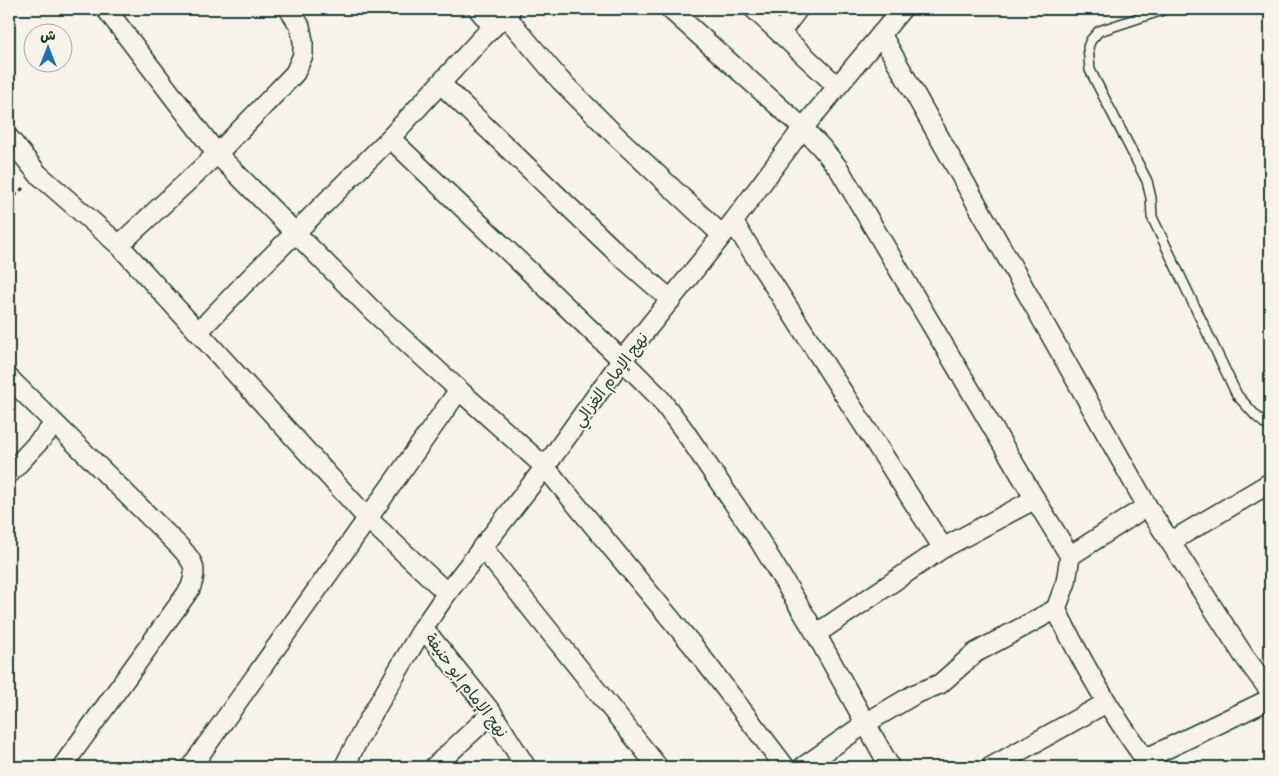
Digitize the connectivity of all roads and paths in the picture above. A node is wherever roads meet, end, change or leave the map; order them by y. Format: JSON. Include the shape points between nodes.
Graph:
{"nodes":[{"id":1,"x":106,"y":9,"type":"edge"},
{"id":2,"x":289,"y":9,"type":"edge"},
{"id":3,"x":478,"y":9,"type":"edge"},
{"id":4,"x":670,"y":9,"type":"edge"},
{"id":5,"x":754,"y":9,"type":"edge"},
{"id":6,"x":798,"y":9,"type":"edge"},
{"id":7,"x":902,"y":9,"type":"edge"},
{"id":8,"x":1166,"y":9,"type":"edge"},
{"id":9,"x":503,"y":17,"type":"edge"},
{"id":10,"x":780,"y":33,"type":"junction"},
{"id":11,"x":881,"y":34,"type":"junction"},
{"id":12,"x":441,"y":84,"type":"junction"},
{"id":13,"x":837,"y":86,"type":"junction"},
{"id":14,"x":803,"y":128,"type":"junction"},
{"id":15,"x":9,"y":138,"type":"edge"},
{"id":16,"x":390,"y":138,"type":"junction"},
{"id":17,"x":218,"y":154,"type":"junction"},
{"id":18,"x":728,"y":228,"type":"junction"},
{"id":19,"x":295,"y":233,"type":"junction"},
{"id":20,"x":119,"y":245,"type":"junction"},
{"id":21,"x":671,"y":300,"type":"junction"},
{"id":22,"x":198,"y":332,"type":"junction"},
{"id":23,"x":622,"y":360,"type":"junction"},
{"id":24,"x":9,"y":378,"type":"edge"},
{"id":25,"x":459,"y":390,"type":"junction"},
{"id":26,"x":55,"y":424,"type":"junction"},
{"id":27,"x":1270,"y":428,"type":"edge"},
{"id":28,"x":545,"y":467,"type":"junction"},
{"id":29,"x":9,"y":474,"type":"edge"},
{"id":30,"x":1270,"y":483,"type":"edge"},
{"id":31,"x":1035,"y":500,"type":"junction"},
{"id":32,"x":1147,"y":506,"type":"junction"},
{"id":33,"x":368,"y":519,"type":"junction"},
{"id":34,"x":1170,"y":542,"type":"junction"},
{"id":35,"x":482,"y":547,"type":"junction"},
{"id":36,"x":943,"y":548,"type":"junction"},
{"id":37,"x":1070,"y":556,"type":"junction"},
{"id":38,"x":447,"y":593,"type":"junction"},
{"id":39,"x":1056,"y":609,"type":"junction"},
{"id":40,"x":424,"y":628,"type":"junction"},
{"id":41,"x":816,"y":634,"type":"junction"},
{"id":42,"x":1270,"y":691,"type":"edge"},
{"id":43,"x":1270,"y":699,"type":"edge"},
{"id":44,"x":1106,"y":703,"type":"junction"},
{"id":45,"x":492,"y":713,"type":"junction"},
{"id":46,"x":866,"y":723,"type":"junction"},
{"id":47,"x":1147,"y":763,"type":"edge"},
{"id":48,"x":62,"y":767,"type":"edge"},
{"id":49,"x":191,"y":767,"type":"edge"},
{"id":50,"x":344,"y":767,"type":"edge"},
{"id":51,"x":434,"y":767,"type":"edge"},
{"id":52,"x":526,"y":767,"type":"edge"},
{"id":53,"x":658,"y":767,"type":"edge"},
{"id":54,"x":785,"y":767,"type":"edge"},
{"id":55,"x":803,"y":767,"type":"edge"},
{"id":56,"x":890,"y":767,"type":"edge"},
{"id":57,"x":991,"y":767,"type":"edge"}],
"edges":[{"from":1,"to":17,"type":"street"},
{"from":2,"to":17,"type":"street","via":[[300,26],[303,41],[303,56],[295,73]]},
{"from":3,"to":9,"type":"street"},
{"from":4,"to":14,"type":"street"},
{"from":5,"to":10,"type":"street"},
{"from":6,"to":10,"type":"street"},
{"from":7,"to":11,"type":"street","name":"نهج الإمام الغزالي"},
{"from":8,"to":27,"type":"lane","via":[[1099,31],[1088,47],[1090,70],[1147,181],[1152,217],[1237,395]]},
{"from":9,"to":12,"type":"street"},
{"from":9,"to":18,"type":"street","via":[[614,134]]},
{"from":10,"to":13,"type":"street"},
{"from":11,"to":13,"type":"street","name":"نهج الإمام الغزالي"},
{"from":11,"to":32,"type":"street"},
{"from":12,"to":16,"type":"street"},
{"from":12,"to":21,"type":"street","via":[[616,252]]},
{"from":13,"to":14,"type":"street","name":"نهج الإمام الغزالي"},
{"from":14,"to":18,"type":"street","name":"نهج الإمام الغزالي"},
{"from":14,"to":31,"type":"street","via":[[840,170]]},
{"from":15,"to":20,"type":"street","via":[[38,174]]},
{"from":16,"to":19,"type":"street"},
{"from":16,"to":23,"type":"street"},
{"from":17,"to":19,"type":"street"},
{"from":17,"to":20,"type":"street"},
{"from":18,"to":21,"type":"street","name":"نهج الإمام الغزالي"},
{"from":18,"to":36,"type":"street"},
{"from":19,"to":22,"type":"street"},
{"from":19,"to":25,"type":"street"},
{"from":20,"to":22,"type":"street"},
{"from":21,"to":23,"type":"street","name":"نهج الإمام الغزالي"},
{"from":22,"to":33,"type":"street"},
{"from":23,"to":28,"type":"street","name":"نهج الإمام الغزالي"},
{"from":23,"to":41,"type":"street","via":[[684,428],[760,540]]},
{"from":24,"to":26,"type":"street"},
{"from":25,"to":28,"type":"street"},
{"from":25,"to":33,"type":"street"},
{"from":26,"to":29,"type":"street"},
{"from":26,"to":48,"type":"street","via":[[180,547],[195,568],[190,590]]},
{"from":28,"to":35,"type":"street","name":"نهج الإمام الغزالي"},
{"from":28,"to":54,"type":"street","via":[[694,648]]},
{"from":30,"to":34,"type":"street"},
{"from":31,"to":36,"type":"street"},
{"from":31,"to":37,"type":"street"},
{"from":32,"to":34,"type":"street"},
{"from":32,"to":37,"type":"street"},
{"from":33,"to":38,"type":"street"},
{"from":33,"to":49,"type":"street"},
{"from":34,"to":42,"type":"street"},
{"from":35,"to":38,"type":"street","name":"نهج الإمام الغزالي"},
{"from":35,"to":53,"type":"street"},
{"from":36,"to":41,"type":"street"},
{"from":37,"to":39,"type":"street","via":[[1066,582]]},
{"from":38,"to":40,"type":"street","name":"نهج الإمام الغزالي"},
{"from":39,"to":44,"type":"street"},
{"from":39,"to":46,"type":"street","via":[[975,653],[940,684],[915,694]]},
{"from":40,"to":45,"type":"street","name":"نهج الإمام ابو حنيفة"},
{"from":40,"to":50,"type":"street","name":"نهج الإمام الغزالي"},
{"from":41,"to":46,"type":"street"},
{"from":43,"to":47,"type":"street"},
{"from":44,"to":47,"type":"street"},
{"from":44,"to":57,"type":"street"},
{"from":45,"to":51,"type":"street"},
{"from":45,"to":52,"type":"street","name":"نهج الإمام ابو حنيفة"},
{"from":46,"to":55,"type":"street"},
{"from":46,"to":56,"type":"street"}]}
